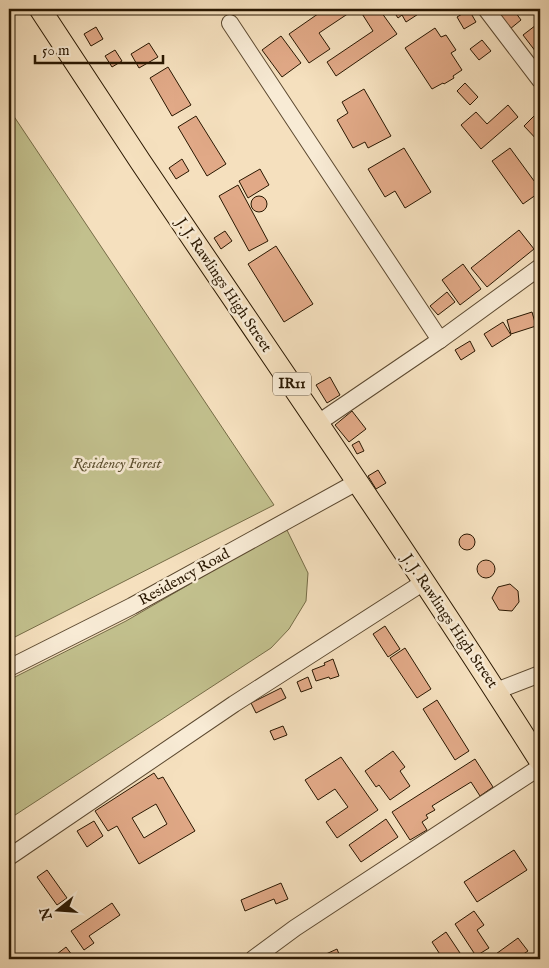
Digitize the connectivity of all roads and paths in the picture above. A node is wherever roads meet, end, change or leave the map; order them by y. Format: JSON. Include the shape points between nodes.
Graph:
{"nodes":[{"id":1,"x":40,"y":9,"type":"edge"},
{"id":2,"x":486,"y":9,"type":"edge"},
{"id":3,"x":230,"y":23,"type":"dead end"},
{"id":4,"x":540,"y":80,"type":"edge"},
{"id":5,"x":540,"y":268,"type":"edge"},
{"id":6,"x":440,"y":340,"type":"junction"},
{"id":7,"x":318,"y":423,"type":"junction"},
{"id":8,"x":357,"y":482,"type":"junction"},
{"id":9,"x":424,"y":582,"type":"junction"},
{"id":10,"x":9,"y":668,"type":"edge"},
{"id":11,"x":540,"y":674,"type":"edge"},
{"id":12,"x":496,"y":691,"type":"junction"},
{"id":13,"x":540,"y":761,"type":"edge"},
{"id":14,"x":540,"y":767,"type":"edge"},
{"id":15,"x":9,"y":857,"type":"edge"},
{"id":16,"x":253,"y":959,"type":"edge"}],
"edges":[{"from":1,"to":7,"type":"main road","name":"J. J. Rawlings High Street","number":"IR11"},
{"from":2,"to":4,"type":"street"},
{"from":3,"to":6,"type":"street"},
{"from":5,"to":6,"type":"street"},
{"from":6,"to":7,"type":"street"},
{"from":7,"to":8,"type":"main road","name":"J. J. Rawlings High Street","number":"IR11"},
{"from":8,"to":9,"type":"main road","name":"J. J. Rawlings High Street","number":"IR11"},
{"from":8,"to":10,"type":"street","name":"Residency Road","via":[[132,606]]},
{"from":9,"to":12,"type":"main road","name":"J. J. Rawlings High Street","number":"IR11"},
{"from":9,"to":15,"type":"street","via":[[234,704]]},
{"from":11,"to":12,"type":"street"},
{"from":12,"to":13,"type":"main road","name":"J. J. Rawlings High Street","number":"IR11"},
{"from":14,"to":16,"type":"street"}]}
